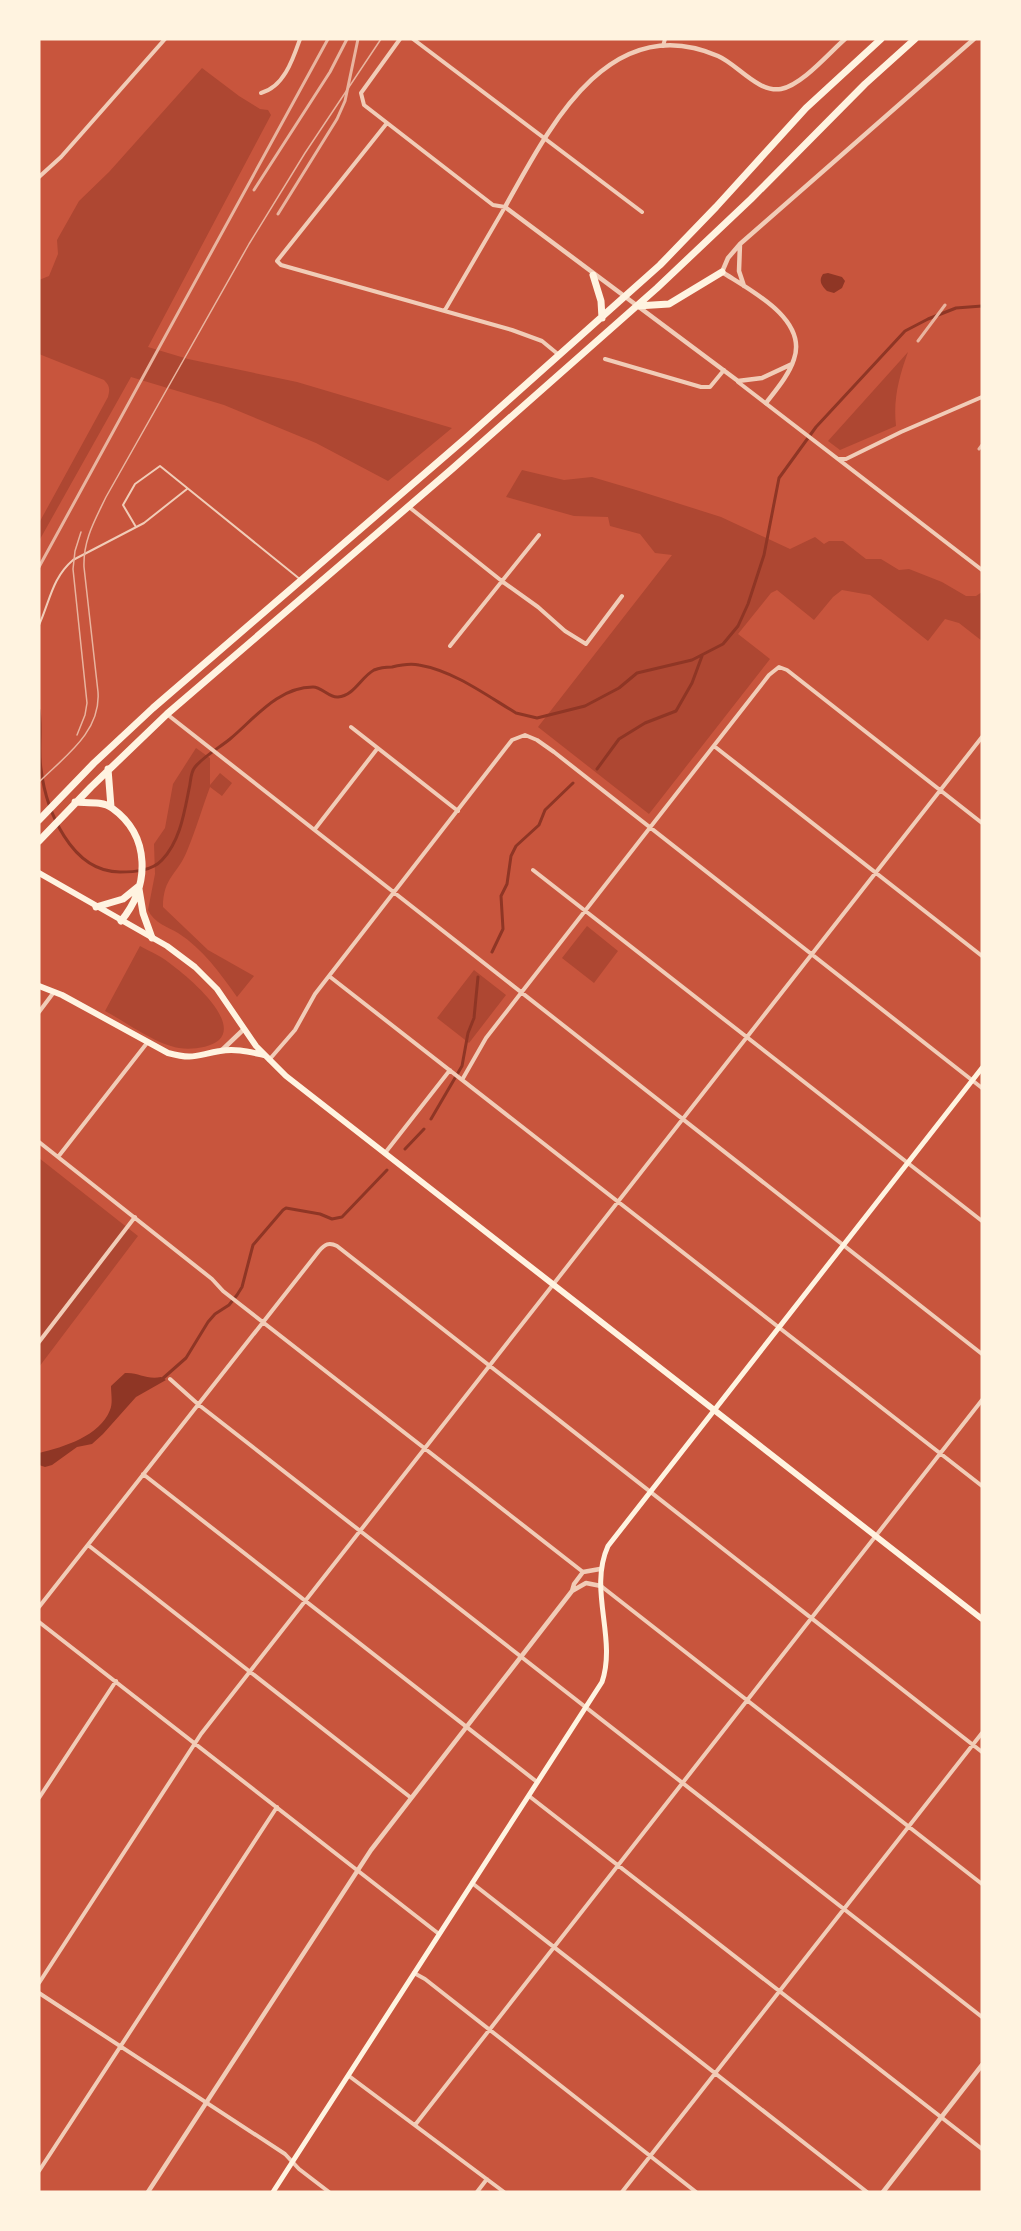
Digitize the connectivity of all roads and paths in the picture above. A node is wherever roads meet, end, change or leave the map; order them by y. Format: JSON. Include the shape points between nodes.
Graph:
{"nodes":[{"id":1,"x":165,"y":39,"type":"edge"},
{"id":2,"x":300,"y":39,"type":"edge"},
{"id":3,"x":400,"y":39,"type":"edge"},
{"id":4,"x":413,"y":39,"type":"edge"},
{"id":5,"x":664,"y":39,"type":"edge"},
{"id":6,"x":845,"y":39,"type":"edge"},
{"id":7,"x":881,"y":39,"type":"edge"},
{"id":8,"x":915,"y":39,"type":"edge"},
{"id":9,"x":974,"y":39,"type":"edge"},
{"id":10,"x":663,"y":46,"type":"junction"},
{"id":11,"x":261,"y":93,"type":"dead end"},
{"id":12,"x":387,"y":123,"type":"junction"},
{"id":13,"x":545,"y":139,"type":"junction"},
{"id":14,"x":39,"y":177,"type":"edge"},
{"id":15,"x":506,"y":207,"type":"junction"},
{"id":16,"x":642,"y":212,"type":"dead end"},
{"id":17,"x":740,"y":244,"type":"junction"},
{"id":18,"x":722,"y":272,"type":"junction"},
{"id":19,"x":593,"y":275,"type":"junction"},
{"id":20,"x":744,"y":286,"type":"junction"},
{"id":21,"x":624,"y":298,"type":"junction"},
{"id":22,"x":637,"y":306,"type":"junction"},
{"id":23,"x":445,"y":310,"type":"junction"},
{"id":24,"x":602,"y":318,"type":"junction"},
{"id":25,"x":559,"y":356,"type":"junction"},
{"id":26,"x":605,"y":359,"type":"dead end"},
{"id":27,"x":792,"y":364,"type":"junction"},
{"id":28,"x":724,"y":370,"type":"junction"},
{"id":29,"x":738,"y":381,"type":"junction"},
{"id":30,"x":982,"y":397,"type":"edge"},
{"id":31,"x":766,"y":403,"type":"junction"},
{"id":32,"x":839,"y":459,"type":"junction"},
{"id":33,"x":187,"y":489,"type":"junction"},
{"id":34,"x":409,"y":507,"type":"junction"},
{"id":35,"x":136,"y":527,"type":"junction"},
{"id":36,"x":539,"y":535,"type":"dead end"},
{"id":37,"x":982,"y":570,"type":"edge"},
{"id":38,"x":301,"y":579,"type":"junction"},
{"id":39,"x":503,"y":582,"type":"junction"},
{"id":40,"x":622,"y":596,"type":"dead end"},
{"id":41,"x":39,"y":625,"type":"edge"},
{"id":42,"x":450,"y":646,"type":"dead end"},
{"id":43,"x":167,"y":714,"type":"junction"},
{"id":44,"x":351,"y":728,"type":"dead end"},
{"id":45,"x":982,"y":736,"type":"edge"},
{"id":46,"x":714,"y":746,"type":"junction"},
{"id":47,"x":377,"y":749,"type":"junction"},
{"id":48,"x":108,"y":769,"type":"junction"},
{"id":49,"x":939,"y":790,"type":"junction"},
{"id":50,"x":75,"y":802,"type":"junction"},
{"id":51,"x":111,"y":807,"type":"junction"},
{"id":52,"x":458,"y":811,"type":"junction"},
{"id":53,"x":40,"y":818,"type":"edge"},
{"id":54,"x":982,"y":823,"type":"edge"},
{"id":55,"x":315,"y":829,"type":"junction"},
{"id":56,"x":650,"y":829,"type":"junction"},
{"id":57,"x":39,"y":841,"type":"edge"},
{"id":58,"x":533,"y":870,"type":"dead end"},
{"id":59,"x":875,"y":872,"type":"junction"},
{"id":60,"x":39,"y":873,"type":"edge"},
{"id":61,"x":139,"y":886,"type":"junction"},
{"id":62,"x":394,"y":893,"type":"junction"},
{"id":63,"x":96,"y":907,"type":"junction"},
{"id":64,"x":585,"y":911,"type":"junction"},
{"id":65,"x":122,"y":921,"type":"junction"},
{"id":66,"x":152,"y":938,"type":"junction"},
{"id":67,"x":811,"y":955,"type":"junction"},
{"id":68,"x":982,"y":956,"type":"edge"},
{"id":69,"x":329,"y":976,"type":"junction"},
{"id":70,"x":39,"y":986,"type":"edge"},
{"id":71,"x":54,"y":992,"type":"junction"},
{"id":72,"x":520,"y":993,"type":"junction"},
{"id":73,"x":39,"y":1012,"type":"edge"},
{"id":74,"x":244,"y":1029,"type":"junction"},
{"id":75,"x":747,"y":1037,"type":"junction"},
{"id":76,"x":147,"y":1043,"type":"junction"},
{"id":77,"x":220,"y":1051,"type":"junction"},
{"id":78,"x":267,"y":1058,"type":"junction"},
{"id":79,"x":982,"y":1068,"type":"edge"},
{"id":80,"x":452,"y":1072,"type":"junction"},
{"id":81,"x":462,"y":1080,"type":"junction"},
{"id":82,"x":972,"y":1081,"type":"junction"},
{"id":83,"x":982,"y":1088,"type":"edge"},
{"id":84,"x":682,"y":1119,"type":"junction"},
{"id":85,"x":39,"y":1142,"type":"edge"},
{"id":86,"x":385,"y":1153,"type":"junction"},
{"id":87,"x":58,"y":1157,"type":"junction"},
{"id":88,"x":908,"y":1162,"type":"junction"},
{"id":89,"x":617,"y":1201,"type":"junction"},
{"id":90,"x":135,"y":1217,"type":"junction"},
{"id":91,"x":982,"y":1221,"type":"edge"},
{"id":92,"x":843,"y":1245,"type":"junction"},
{"id":93,"x":553,"y":1283,"type":"junction"},
{"id":94,"x":263,"y":1322,"type":"junction"},
{"id":95,"x":779,"y":1327,"type":"junction"},
{"id":96,"x":39,"y":1342,"type":"edge"},
{"id":97,"x":982,"y":1354,"type":"edge"},
{"id":98,"x":489,"y":1366,"type":"junction"},
{"id":99,"x":170,"y":1380,"type":"dead end"},
{"id":100,"x":982,"y":1400,"type":"edge"},
{"id":101,"x":199,"y":1405,"type":"junction"},
{"id":102,"x":714,"y":1409,"type":"junction"},
{"id":103,"x":424,"y":1448,"type":"junction"},
{"id":104,"x":940,"y":1453,"type":"junction"},
{"id":105,"x":143,"y":1474,"type":"junction"},
{"id":106,"x":982,"y":1486,"type":"edge"},
{"id":107,"x":650,"y":1492,"type":"junction"},
{"id":108,"x":360,"y":1530,"type":"junction"},
{"id":109,"x":876,"y":1535,"type":"junction"},
{"id":110,"x":88,"y":1545,"type":"junction"},
{"id":111,"x":600,"y":1569,"type":"junction"},
{"id":112,"x":582,"y":1572,"type":"junction"},
{"id":113,"x":600,"y":1586,"type":"junction"},
{"id":114,"x":572,"y":1592,"type":"junction"},
{"id":115,"x":305,"y":1600,"type":"junction"},
{"id":116,"x":39,"y":1606,"type":"edge"},
{"id":117,"x":812,"y":1618,"type":"junction"},
{"id":118,"x":982,"y":1619,"type":"edge"},
{"id":119,"x":39,"y":1622,"type":"edge"},
{"id":120,"x":520,"y":1657,"type":"junction"},
{"id":121,"x":250,"y":1671,"type":"junction"},
{"id":122,"x":116,"y":1682,"type":"junction"},
{"id":123,"x":747,"y":1701,"type":"junction"},
{"id":124,"x":586,"y":1707,"type":"junction"},
{"id":125,"x":466,"y":1727,"type":"junction"},
{"id":126,"x":982,"y":1733,"type":"edge"},
{"id":127,"x":195,"y":1743,"type":"junction"},
{"id":128,"x":973,"y":1745,"type":"junction"},
{"id":129,"x":982,"y":1752,"type":"edge"},
{"id":130,"x":537,"y":1782,"type":"junction"},
{"id":131,"x":682,"y":1783,"type":"junction"},
{"id":132,"x":529,"y":1796,"type":"junction"},
{"id":133,"x":410,"y":1797,"type":"junction"},
{"id":134,"x":39,"y":1798,"type":"edge"},
{"id":135,"x":277,"y":1807,"type":"junction"},
{"id":136,"x":909,"y":1827,"type":"junction"},
{"id":137,"x":618,"y":1865,"type":"junction"},
{"id":138,"x":358,"y":1870,"type":"junction"},
{"id":139,"x":472,"y":1883,"type":"junction"},
{"id":140,"x":982,"y":1884,"type":"edge"},
{"id":141,"x":844,"y":1909,"type":"junction"},
{"id":142,"x":440,"y":1935,"type":"junction"},
{"id":143,"x":554,"y":1947,"type":"junction"},
{"id":144,"x":414,"y":1973,"type":"junction"},
{"id":145,"x":39,"y":1983,"type":"edge"},
{"id":146,"x":780,"y":1992,"type":"junction"},
{"id":147,"x":39,"y":1993,"type":"edge"},
{"id":148,"x":982,"y":2017,"type":"edge"},
{"id":149,"x":490,"y":2030,"type":"junction"},
{"id":150,"x":121,"y":2046,"type":"junction"},
{"id":151,"x":982,"y":2065,"type":"edge"},
{"id":152,"x":715,"y":2074,"type":"junction"},
{"id":153,"x":349,"y":2076,"type":"junction"},
{"id":154,"x":207,"y":2102,"type":"junction"},
{"id":155,"x":941,"y":2117,"type":"junction"},
{"id":156,"x":415,"y":2125,"type":"junction"},
{"id":157,"x":982,"y":2149,"type":"edge"},
{"id":158,"x":650,"y":2156,"type":"junction"},
{"id":159,"x":292,"y":2162,"type":"junction"},
{"id":160,"x":39,"y":2171,"type":"edge"},
{"id":161,"x":487,"y":2179,"type":"junction"},
{"id":162,"x":148,"y":2192,"type":"edge"},
{"id":163,"x":273,"y":2192,"type":"edge"},
{"id":164,"x":329,"y":2192,"type":"edge"},
{"id":165,"x":477,"y":2192,"type":"edge"},
{"id":166,"x":504,"y":2192,"type":"edge"},
{"id":167,"x":622,"y":2192,"type":"edge"},
{"id":168,"x":696,"y":2192,"type":"edge"},
{"id":169,"x":867,"y":2192,"type":"edge"},
{"id":170,"x":883,"y":2192,"type":"edge"}],
"edges":[{"from":1,"to":14,"type":"street"},
{"from":2,"to":11,"type":"street","via":[[286,73],[276,86]]},
{"from":3,"to":12,"type":"street","via":[[361,93],[364,105]]},
{"from":4,"to":13,"type":"street"},
{"from":5,"to":10,"type":"street"},
{"from":6,"to":10,"type":"street","via":[[796,82],[778,89],[764,86],[711,53]]},
{"from":7,"to":21,"type":"highway","via":[[806,108],[688,237]]},
{"from":8,"to":22,"type":"highway"},
{"from":9,"to":17,"type":"street"},
{"from":10,"to":13,"type":"street","via":[[632,53],[602,69],[587,82]]},
{"from":12,"to":15,"type":"street","via":[[493,205]]},
{"from":12,"to":23,"type":"street","via":[[277,261]]},
{"from":13,"to":15,"type":"street"},
{"from":13,"to":16,"type":"street"},
{"from":15,"to":19,"type":"street"},
{"from":15,"to":23,"type":"street"},
{"from":17,"to":18,"type":"street"},
{"from":17,"to":20,"type":"street","via":[[739,271]]},
{"from":18,"to":20,"type":"street"},
{"from":18,"to":22,"type":"highway","via":[[669,304]]},
{"from":19,"to":21,"type":"street"},
{"from":19,"to":24,"type":"highway"},
{"from":20,"to":27,"type":"street","via":[[789,323],[797,344]]},
{"from":21,"to":22,"type":"street"},
{"from":21,"to":24,"type":"highway"},
{"from":22,"to":28,"type":"street"},
{"from":22,"to":34,"type":"highway"},
{"from":23,"to":25,"type":"street","via":[[533,337]]},
{"from":24,"to":25,"type":"highway"},
{"from":25,"to":38,"type":"highway"},
{"from":26,"to":28,"type":"street","via":[[701,387],[710,387]]},
{"from":27,"to":29,"type":"street","via":[[762,378]]},
{"from":27,"to":31,"type":"street"},
{"from":28,"to":29,"type":"street"},
{"from":29,"to":31,"type":"street"},
{"from":30,"to":32,"type":"street"},
{"from":31,"to":32,"type":"street"},
{"from":32,"to":37,"type":"street"},
{"from":33,"to":35,"type":"lane"},
{"from":33,"to":35,"type":"lane","via":[[160,466],[135,484],[123,505]]},
{"from":33,"to":38,"type":"lane"},
{"from":34,"to":39,"type":"street"},
{"from":34,"to":43,"type":"highway"},
{"from":35,"to":41,"type":"lane","via":[[67,566],[53,585]]},
{"from":36,"to":39,"type":"street"},
{"from":38,"to":53,"type":"highway","via":[[153,708]]},
{"from":39,"to":40,"type":"street","via":[[586,644]]},
{"from":39,"to":42,"type":"street"},
{"from":43,"to":48,"type":"highway"},
{"from":43,"to":55,"type":"street"},
{"from":44,"to":47,"type":"street"},
{"from":45,"to":49,"type":"street"},
{"from":46,"to":49,"type":"street","via":[[768,675],[779,667],[788,670]]},
{"from":46,"to":56,"type":"street"},
{"from":46,"to":59,"type":"street"},
{"from":47,"to":52,"type":"street"},
{"from":47,"to":55,"type":"street"},
{"from":48,"to":50,"type":"highway"},
{"from":48,"to":51,"type":"highway"},
{"from":49,"to":54,"type":"street"},
{"from":49,"to":59,"type":"street"},
{"from":50,"to":51,"type":"highway"},
{"from":50,"to":57,"type":"highway"},
{"from":51,"to":61,"type":"highway","via":[[139,844],[143,865]]},
{"from":52,"to":56,"type":"street","via":[[512,740],[525,735],[537,740]]},
{"from":52,"to":62,"type":"street"},
{"from":55,"to":62,"type":"street"},
{"from":56,"to":64,"type":"street"},
{"from":56,"to":67,"type":"street"},
{"from":58,"to":64,"type":"street"},
{"from":59,"to":67,"type":"street"},
{"from":59,"to":68,"type":"street"},
{"from":60,"to":63,"type":"main road"},
{"from":61,"to":63,"type":"highway","via":[[123,899]]},
{"from":61,"to":65,"type":"highway","via":[[134,905]]},
{"from":61,"to":66,"type":"highway"},
{"from":62,"to":69,"type":"street"},
{"from":62,"to":72,"type":"street"},
{"from":63,"to":65,"type":"main road"},
{"from":64,"to":72,"type":"street"},
{"from":64,"to":75,"type":"street"},
{"from":65,"to":66,"type":"main road"},
{"from":66,"to":74,"type":"main road","via":[[207,977]]},
{"from":67,"to":75,"type":"street"},
{"from":67,"to":82,"type":"street"},
{"from":69,"to":78,"type":"street","via":[[295,1030]]},
{"from":69,"to":80,"type":"street"},
{"from":70,"to":71,"type":"main road"},
{"from":71,"to":73,"type":"street"},
{"from":71,"to":76,"type":"main road"},
{"from":72,"to":81,"type":"street","via":[[486,1038]]},
{"from":72,"to":84,"type":"street"},
{"from":74,"to":77,"type":"street"},
{"from":74,"to":78,"type":"main road"},
{"from":75,"to":84,"type":"street"},
{"from":75,"to":88,"type":"street"},
{"from":76,"to":77,"type":"main road","via":[[187,1057]]},
{"from":76,"to":87,"type":"street"},
{"from":77,"to":78,"type":"main road","via":[[244,1051]]},
{"from":78,"to":86,"type":"main road"},
{"from":79,"to":82,"type":"main road"},
{"from":80,"to":81,"type":"street"},
{"from":80,"to":86,"type":"street"},
{"from":81,"to":89,"type":"street"},
{"from":82,"to":83,"type":"street"},
{"from":82,"to":88,"type":"main road"},
{"from":84,"to":89,"type":"street"},
{"from":84,"to":92,"type":"street"},
{"from":85,"to":87,"type":"street"},
{"from":86,"to":93,"type":"main road"},
{"from":87,"to":90,"type":"street"},
{"from":88,"to":91,"type":"street"},
{"from":88,"to":92,"type":"main road"},
{"from":89,"to":93,"type":"street"},
{"from":89,"to":95,"type":"street"},
{"from":90,"to":94,"type":"street"},
{"from":90,"to":96,"type":"street"},
{"from":92,"to":95,"type":"main road"},
{"from":92,"to":97,"type":"street"},
{"from":93,"to":98,"type":"street"},
{"from":93,"to":102,"type":"main road"},
{"from":94,"to":98,"type":"street","via":[[327,1244],[337,1246]]},
{"from":94,"to":101,"type":"street"},
{"from":94,"to":103,"type":"street"},
{"from":95,"to":102,"type":"main road"},
{"from":95,"to":104,"type":"street"},
{"from":98,"to":103,"type":"street"},
{"from":98,"to":107,"type":"street"},
{"from":99,"to":101,"type":"street"},
{"from":100,"to":104,"type":"street"},
{"from":101,"to":105,"type":"street"},
{"from":101,"to":108,"type":"street"},
{"from":102,"to":107,"type":"main road"},
{"from":102,"to":109,"type":"main road"},
{"from":103,"to":108,"type":"street"},
{"from":103,"to":112,"type":"street"},
{"from":104,"to":106,"type":"street"},
{"from":104,"to":109,"type":"street"},
{"from":105,"to":110,"type":"street"},
{"from":105,"to":115,"type":"street"},
{"from":107,"to":111,"type":"main road","via":[[608,1546]]},
{"from":107,"to":117,"type":"street"},
{"from":108,"to":115,"type":"street"},
{"from":108,"to":120,"type":"street"},
{"from":109,"to":117,"type":"street"},
{"from":109,"to":118,"type":"main road"},
{"from":110,"to":116,"type":"street"},
{"from":110,"to":121,"type":"street"},
{"from":111,"to":112,"type":"street"},
{"from":111,"to":113,"type":"main road"},
{"from":112,"to":114,"type":"street"},
{"from":113,"to":114,"type":"street","via":[[586,1582]]},
{"from":113,"to":123,"type":"street"},
{"from":113,"to":124,"type":"main road","via":[[606,1668]]},
{"from":114,"to":120,"type":"street"},
{"from":115,"to":121,"type":"street"},
{"from":115,"to":125,"type":"street"},
{"from":117,"to":123,"type":"street"},
{"from":117,"to":128,"type":"street"},
{"from":119,"to":122,"type":"street"},
{"from":120,"to":124,"type":"street"},
{"from":120,"to":125,"type":"street"},
{"from":121,"to":127,"type":"street"},
{"from":121,"to":133,"type":"street"},
{"from":122,"to":127,"type":"street"},
{"from":122,"to":134,"type":"street"},
{"from":123,"to":131,"type":"street"},
{"from":123,"to":136,"type":"street"},
{"from":124,"to":130,"type":"main road"},
{"from":124,"to":131,"type":"street"},
{"from":125,"to":130,"type":"street"},
{"from":125,"to":133,"type":"street"},
{"from":126,"to":128,"type":"street"},
{"from":127,"to":135,"type":"street"},
{"from":127,"to":145,"type":"street"},
{"from":128,"to":129,"type":"street"},
{"from":128,"to":136,"type":"street"},
{"from":130,"to":132,"type":"main road"},
{"from":131,"to":137,"type":"street"},
{"from":131,"to":141,"type":"street"},
{"from":132,"to":137,"type":"street"},
{"from":132,"to":139,"type":"main road"},
{"from":133,"to":138,"type":"street"},
{"from":135,"to":138,"type":"street"},
{"from":135,"to":150,"type":"street"},
{"from":136,"to":140,"type":"street"},
{"from":136,"to":141,"type":"street"},
{"from":137,"to":143,"type":"street"},
{"from":137,"to":146,"type":"street"},
{"from":138,"to":142,"type":"street"},
{"from":138,"to":154,"type":"street"},
{"from":139,"to":142,"type":"main road"},
{"from":139,"to":143,"type":"street"},
{"from":141,"to":146,"type":"street"},
{"from":141,"to":148,"type":"street"},
{"from":142,"to":144,"type":"main road"},
{"from":143,"to":149,"type":"street"},
{"from":143,"to":152,"type":"street"},
{"from":144,"to":149,"type":"street"},
{"from":144,"to":153,"type":"main road"},
{"from":146,"to":152,"type":"street"},
{"from":146,"to":155,"type":"street"},
{"from":147,"to":150,"type":"street"},
{"from":149,"to":156,"type":"street"},
{"from":149,"to":158,"type":"street"},
{"from":150,"to":154,"type":"street"},
{"from":150,"to":160,"type":"street"},
{"from":151,"to":155,"type":"street"},
{"from":152,"to":158,"type":"street"},
{"from":152,"to":169,"type":"street"},
{"from":153,"to":156,"type":"street"},
{"from":153,"to":159,"type":"main road"},
{"from":154,"to":159,"type":"street"},
{"from":154,"to":162,"type":"street"},
{"from":155,"to":157,"type":"street"},
{"from":155,"to":170,"type":"street"},
{"from":156,"to":161,"type":"street"},
{"from":158,"to":167,"type":"street"},
{"from":158,"to":168,"type":"street"},
{"from":159,"to":163,"type":"main road"},
{"from":159,"to":164,"type":"street"},
{"from":161,"to":165,"type":"street"},
{"from":161,"to":166,"type":"street"}]}
